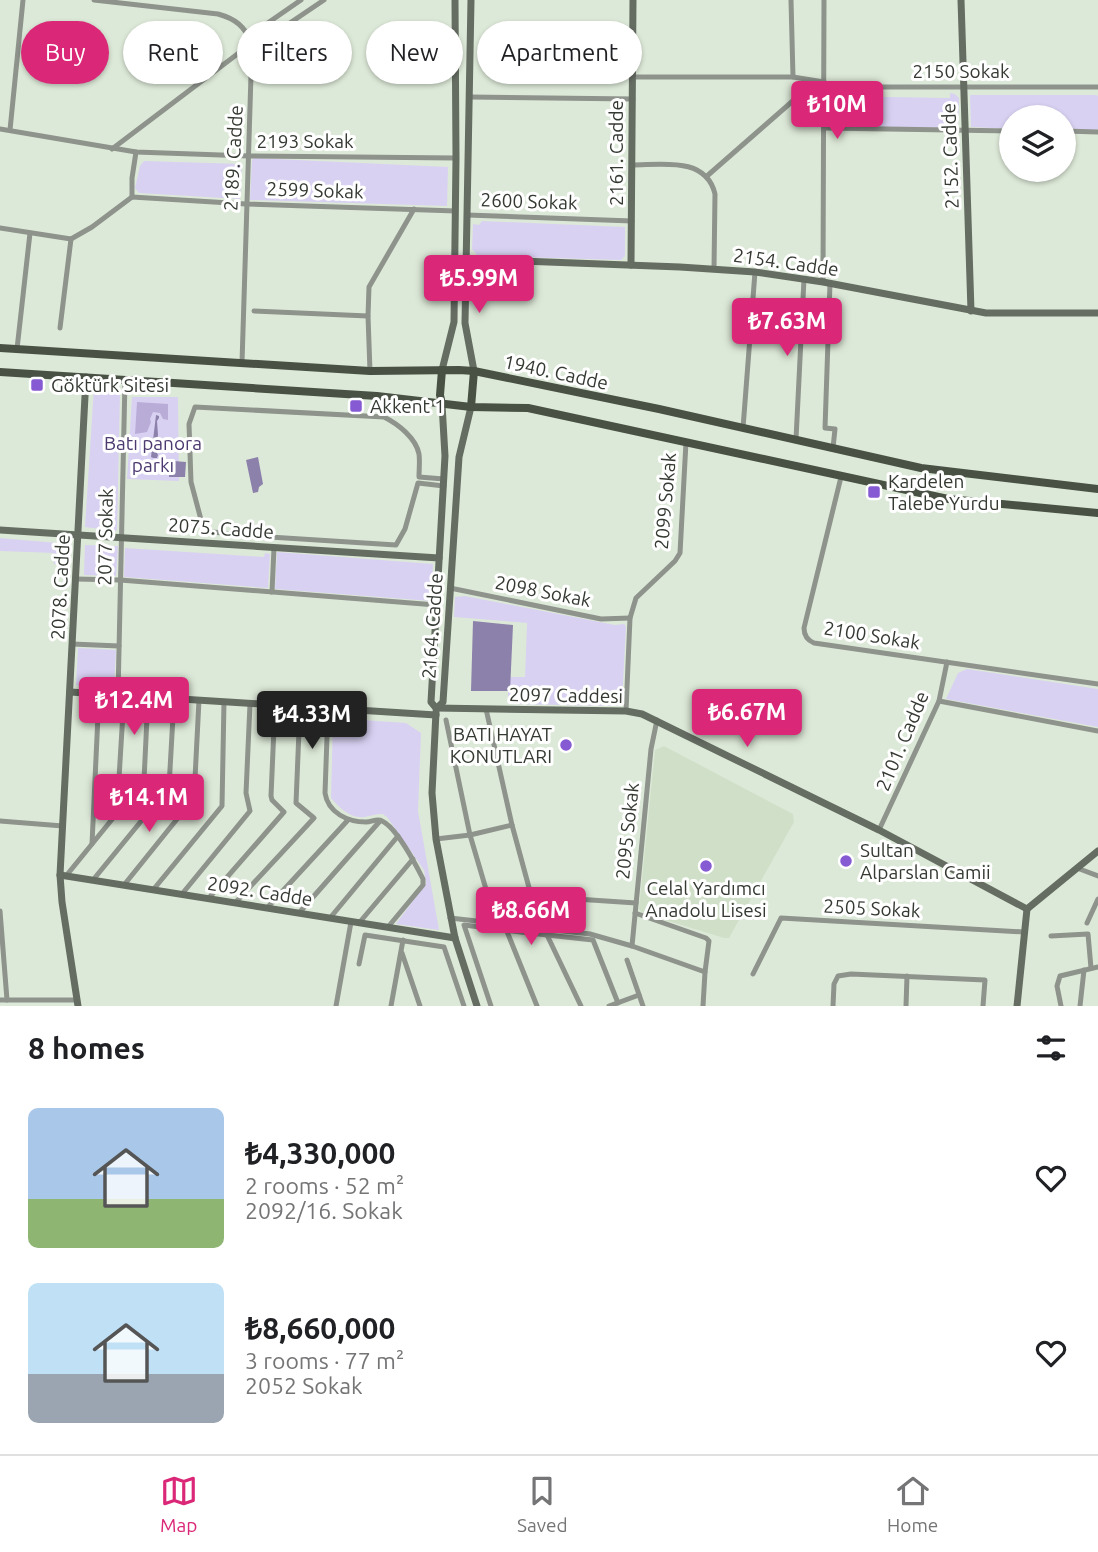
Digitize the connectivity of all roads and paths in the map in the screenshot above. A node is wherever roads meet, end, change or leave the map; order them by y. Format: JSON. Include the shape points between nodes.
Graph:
{"nodes":[{"id":1,"x":23,"y":0,"type":"edge"},
{"id":2,"x":94,"y":0,"type":"edge"},
{"id":3,"x":301,"y":0,"type":"edge"},
{"id":4,"x":324,"y":0,"type":"edge"},
{"id":5,"x":455,"y":0,"type":"edge"},
{"id":6,"x":471,"y":0,"type":"edge"},
{"id":7,"x":633,"y":0,"type":"edge"},
{"id":8,"x":790,"y":0,"type":"edge"},
{"id":9,"x":824,"y":0,"type":"edge"},
{"id":10,"x":961,"y":0,"type":"edge"},
{"id":11,"x":114,"y":1,"type":"edge"},
{"id":12,"x":237,"y":21,"type":"edge"},
{"id":13,"x":276,"y":21,"type":"edge"},
{"id":14,"x":288,"y":21,"type":"edge"},
{"id":15,"x":633,"y":21,"type":"edge"},
{"id":16,"x":237,"y":53,"type":"edge"},
{"id":17,"x":642,"y":77,"type":"edge"},
{"id":18,"x":793,"y":77,"type":"junction"},
{"id":19,"x":810,"y":80,"type":"junction"},
{"id":20,"x":250,"y":84,"type":"edge"},
{"id":21,"x":633,"y":84,"type":"edge"},
{"id":22,"x":824,"y":85,"type":"junction"},
{"id":23,"x":964,"y":87,"type":"junction"},
{"id":24,"x":1098,"y":87,"type":"edge"},
{"id":25,"x":470,"y":96,"type":"junction"},
{"id":26,"x":633,"y":99,"type":"junction"},
{"id":27,"x":824,"y":128,"type":"junction"},
{"id":28,"x":0,"y":129,"type":"edge"},
{"id":29,"x":10,"y":130,"type":"junction"},
{"id":30,"x":965,"y":130,"type":"junction"},
{"id":31,"x":999,"y":131,"type":"edge"},
{"id":32,"x":1076,"y":131,"type":"edge"},
{"id":33,"x":1098,"y":132,"type":"edge"},
{"id":34,"x":112,"y":149,"type":"junction"},
{"id":35,"x":136,"y":152,"type":"junction"},
{"id":36,"x":249,"y":156,"type":"junction"},
{"id":37,"x":456,"y":158,"type":"junction"},
{"id":38,"x":632,"y":165,"type":"junction"},
{"id":39,"x":707,"y":176,"type":"junction"},
{"id":40,"x":132,"y":197,"type":"junction"},
{"id":41,"x":246,"y":204,"type":"junction"},
{"id":42,"x":414,"y":209,"type":"junction"},
{"id":43,"x":456,"y":211,"type":"junction"},
{"id":44,"x":467,"y":215,"type":"junction"},
{"id":45,"x":632,"y":221,"type":"junction"},
{"id":46,"x":0,"y":228,"type":"edge"},
{"id":47,"x":30,"y":233,"type":"junction"},
{"id":48,"x":71,"y":239,"type":"junction"},
{"id":49,"x":467,"y":260,"type":"junction"},
{"id":50,"x":631,"y":265,"type":"junction"},
{"id":51,"x":713,"y":269,"type":"junction"},
{"id":52,"x":755,"y":272,"type":"junction"},
{"id":53,"x":804,"y":279,"type":"junction"},
{"id":54,"x":827,"y":283,"type":"junction"},
{"id":55,"x":971,"y":310,"type":"junction"},
{"id":56,"x":254,"y":312,"type":"dead end"},
{"id":57,"x":1098,"y":313,"type":"edge"},
{"id":58,"x":368,"y":316,"type":"junction"},
{"id":59,"x":60,"y":328,"type":"dead end"},
{"id":60,"x":0,"y":348,"type":"edge"},
{"id":61,"x":17,"y":349,"type":"junction"},
{"id":62,"x":242,"y":363,"type":"junction"},
{"id":63,"x":442,"y":370,"type":"junction"},
{"id":64,"x":370,"y":371,"type":"junction"},
{"id":65,"x":474,"y":371,"type":"junction"},
{"id":66,"x":0,"y":372,"type":"edge"},
{"id":67,"x":86,"y":377,"type":"junction"},
{"id":68,"x":125,"y":380,"type":"junction"},
{"id":69,"x":442,"y":404,"type":"junction"},
{"id":70,"x":471,"y":407,"type":"junction"},
{"id":71,"x":743,"y":428,"type":"junction"},
{"id":72,"x":796,"y":439,"type":"junction"},
{"id":73,"x":686,"y":442,"type":"junction"},
{"id":74,"x":833,"y":448,"type":"junction"},
{"id":75,"x":841,"y":477,"type":"junction"},
{"id":76,"x":418,"y":480,"type":"junction"},
{"id":77,"x":444,"y":482,"type":"junction"},
{"id":78,"x":1098,"y":489,"type":"edge"},
{"id":79,"x":1098,"y":513,"type":"edge"},
{"id":80,"x":0,"y":530,"type":"edge"},
{"id":81,"x":78,"y":535,"type":"junction"},
{"id":82,"x":121,"y":538,"type":"junction"},
{"id":83,"x":274,"y":548,"type":"junction"},
{"id":84,"x":439,"y":558,"type":"junction"},
{"id":85,"x":76,"y":579,"type":"junction"},
{"id":86,"x":120,"y":580,"type":"junction"},
{"id":87,"x":450,"y":588,"type":"junction"},
{"id":88,"x":272,"y":592,"type":"junction"},
{"id":89,"x":436,"y":605,"type":"junction"},
{"id":90,"x":630,"y":618,"type":"junction"},
{"id":91,"x":72,"y":644,"type":"junction"},
{"id":92,"x":119,"y":646,"type":"junction"},
{"id":93,"x":947,"y":662,"type":"junction"},
{"id":94,"x":1098,"y":684,"type":"edge"},
{"id":95,"x":70,"y":692,"type":"junction"},
{"id":96,"x":99,"y":694,"type":"junction"},
{"id":97,"x":121,"y":696,"type":"junction"},
{"id":98,"x":148,"y":697,"type":"junction"},
{"id":99,"x":174,"y":699,"type":"junction"},
{"id":100,"x":199,"y":700,"type":"junction"},
{"id":101,"x":939,"y":701,"type":"junction"},
{"id":102,"x":224,"y":702,"type":"junction"},
{"id":103,"x":250,"y":704,"type":"junction"},
{"id":104,"x":275,"y":705,"type":"junction"},
{"id":105,"x":300,"y":707,"type":"junction"},
{"id":106,"x":328,"y":709,"type":"junction"},
{"id":107,"x":486,"y":709,"type":"junction"},
{"id":108,"x":626,"y":711,"type":"junction"},
{"id":109,"x":436,"y":712,"type":"junction"},
{"id":110,"x":446,"y":720,"type":"dead end"},
{"id":111,"x":657,"y":720,"type":"junction"},
{"id":112,"x":1098,"y":731,"type":"edge"},
{"id":113,"x":117,"y":813,"type":"junction"},
{"id":114,"x":348,"y":820,"type":"junction"},
{"id":115,"x":380,"y":820,"type":"junction"},
{"id":116,"x":0,"y":821,"type":"edge"},
{"id":117,"x":512,"y":825,"type":"junction"},
{"id":118,"x":63,"y":826,"type":"junction"},
{"id":119,"x":880,"y":830,"type":"junction"},
{"id":120,"x":470,"y":835,"type":"junction"},
{"id":121,"x":398,"y":836,"type":"junction"},
{"id":122,"x":436,"y":839,"type":"junction"},
{"id":123,"x":92,"y":844,"type":"junction"},
{"id":124,"x":1098,"y":851,"type":"edge"},
{"id":125,"x":412,"y":859,"type":"junction"},
{"id":126,"x":1077,"y":869,"type":"junction"},
{"id":127,"x":63,"y":875,"type":"junction"},
{"id":128,"x":1098,"y":876,"type":"edge"},
{"id":129,"x":93,"y":880,"type":"junction"},
{"id":130,"x":124,"y":885,"type":"junction"},
{"id":131,"x":153,"y":890,"type":"junction"},
{"id":132,"x":182,"y":894,"type":"junction"},
{"id":133,"x":531,"y":896,"type":"junction"},
{"id":134,"x":208,"y":898,"type":"junction"},
{"id":135,"x":1098,"y":899,"type":"edge"},
{"id":136,"x":236,"y":903,"type":"junction"},
{"id":137,"x":636,"y":903,"type":"junction"},
{"id":138,"x":268,"y":908,"type":"junction"},
{"id":139,"x":1027,"y":909,"type":"junction"},
{"id":140,"x":0,"y":911,"type":"edge"},
{"id":141,"x":299,"y":913,"type":"junction"},
{"id":142,"x":635,"y":913,"type":"junction"},
{"id":143,"x":330,"y":918,"type":"junction"},
{"id":144,"x":450,"y":918,"type":"junction"},
{"id":145,"x":355,"y":922,"type":"junction"},
{"id":146,"x":496,"y":923,"type":"junction"},
{"id":147,"x":1087,"y":923,"type":"dead end"},
{"id":148,"x":388,"y":927,"type":"junction"},
{"id":149,"x":506,"y":929,"type":"junction"},
{"id":150,"x":540,"y":929,"type":"junction"},
{"id":151,"x":1024,"y":932,"type":"junction"},
{"id":152,"x":547,"y":935,"type":"junction"},
{"id":153,"x":1051,"y":936,"type":"dead end"},
{"id":154,"x":455,"y":938,"type":"junction"},
{"id":155,"x":403,"y":940,"type":"junction"},
{"id":156,"x":632,"y":946,"type":"junction"},
{"id":157,"x":401,"y":950,"type":"junction"},
{"id":158,"x":627,"y":960,"type":"dead end"},
{"id":159,"x":359,"y":964,"type":"dead end"},
{"id":160,"x":1098,"y":967,"type":"edge"},
{"id":161,"x":1087,"y":969,"type":"junction"},
{"id":162,"x":705,"y":972,"type":"junction"},
{"id":163,"x":754,"y":974,"type":"dead end"},
{"id":164,"x":907,"y":976,"type":"junction"},
{"id":165,"x":639,"y":995,"type":"junction"},
{"id":166,"x":4,"y":1000,"type":"edge"},
{"id":167,"x":77,"y":1003,"type":"edge"},
{"id":168,"x":618,"y":1003,"type":"junction"},
{"id":169,"x":336,"y":1006,"type":"edge"},
{"id":170,"x":391,"y":1006,"type":"edge"},
{"id":171,"x":421,"y":1006,"type":"edge"},
{"id":172,"x":464,"y":1006,"type":"edge"},
{"id":173,"x":477,"y":1006,"type":"edge"},
{"id":174,"x":491,"y":1006,"type":"edge"},
{"id":175,"x":537,"y":1006,"type":"edge"},
{"id":176,"x":581,"y":1006,"type":"edge"},
{"id":177,"x":610,"y":1006,"type":"edge"},
{"id":178,"x":643,"y":1006,"type":"edge"},
{"id":179,"x":703,"y":1006,"type":"edge"},
{"id":180,"x":832,"y":1006,"type":"edge"},
{"id":181,"x":906,"y":1006,"type":"edge"},
{"id":182,"x":983,"y":1006,"type":"edge"},
{"id":183,"x":1017,"y":1006,"type":"edge"},
{"id":184,"x":1061,"y":1006,"type":"edge"},
{"id":185,"x":1080,"y":1006,"type":"edge"}],
"edges":[{"from":1,"to":29,"type":"street"},
{"from":2,"to":11,"type":"street"},
{"from":3,"to":13,"type":"street"},
{"from":4,"to":14,"type":"street"},
{"from":5,"to":37,"type":"street","name":"2164. Cadde"},
{"from":6,"to":25,"type":"street","name":"2164. Cadde"},
{"from":7,"to":15,"type":"street","name":"2161. Cadde"},
{"from":8,"to":18,"type":"street"},
{"from":9,"to":22,"type":"street"},
{"from":10,"to":23,"type":"street","name":"2152. Cadde"},
{"from":11,"to":12,"type":"street","via":[[218,14]]},
{"from":16,"to":34,"type":"street"},
{"from":17,"to":18,"type":"street","name":"2150 Sokak"},
{"from":18,"to":19,"type":"street","name":"2150 Sokak"},
{"from":19,"to":22,"type":"street","name":"2150 Sokak"},
{"from":19,"to":39,"type":"street","via":[[803,92]]},
{"from":20,"to":36,"type":"street","name":"2189. Cadde"},
{"from":21,"to":26,"type":"street","name":"2161. Cadde"},
{"from":22,"to":23,"type":"street","name":"2150 Sokak"},
{"from":22,"to":27,"type":"street"},
{"from":23,"to":24,"type":"street","name":"2150 Sokak"},
{"from":23,"to":30,"type":"street","name":"2152. Cadde"},
{"from":25,"to":26,"type":"street"},
{"from":25,"to":44,"type":"street","name":"2164. Cadde"},
{"from":26,"to":38,"type":"street","name":"2161. Cadde"},
{"from":27,"to":30,"type":"street"},
{"from":27,"to":54,"type":"street"},
{"from":28,"to":29,"type":"street","name":"2193 Sokak"},
{"from":29,"to":34,"type":"street","name":"2193 Sokak"},
{"from":30,"to":31,"type":"street"},
{"from":30,"to":55,"type":"street","name":"2152. Cadde"},
{"from":32,"to":33,"type":"street"},
{"from":34,"to":35,"type":"street","name":"2193 Sokak"},
{"from":35,"to":36,"type":"street","name":"2193 Sokak"},
{"from":35,"to":40,"type":"street"},
{"from":36,"to":37,"type":"street","name":"2193 Sokak"},
{"from":36,"to":41,"type":"street","name":"2189. Cadde"},
{"from":37,"to":43,"type":"street","name":"2164. Cadde"},
{"from":38,"to":39,"type":"street","via":[[687,166]]},
{"from":38,"to":45,"type":"street","name":"2161. Cadde"},
{"from":39,"to":51,"type":"street","via":[[715,194]]},
{"from":40,"to":41,"type":"street","name":"2599 Sokak"},
{"from":40,"to":48,"type":"street"},
{"from":41,"to":42,"type":"street","name":"2599 Sokak"},
{"from":41,"to":62,"type":"street","name":"2189. Cadde"},
{"from":42,"to":43,"type":"street","name":"2599 Sokak"},
{"from":42,"to":58,"type":"street","via":[[369,287]]},
{"from":43,"to":63,"type":"street","name":"2164. Cadde","via":[[454,322]]},
{"from":44,"to":45,"type":"street","name":"2600 Sokak"},
{"from":44,"to":49,"type":"street","name":"2164. Cadde"},
{"from":45,"to":50,"type":"street","name":"2161. Cadde"},
{"from":46,"to":47,"type":"street"},
{"from":47,"to":48,"type":"street"},
{"from":47,"to":61,"type":"street"},
{"from":48,"to":59,"type":"street"},
{"from":49,"to":50,"type":"street","name":"2154. Cadde"},
{"from":49,"to":65,"type":"street","name":"2164. Cadde","via":[[465,323]]},
{"from":50,"to":51,"type":"street","name":"2154. Cadde"},
{"from":51,"to":52,"type":"street","name":"2154. Cadde"},
{"from":52,"to":53,"type":"street","name":"2154. Cadde"},
{"from":52,"to":71,"type":"street"},
{"from":53,"to":54,"type":"street","name":"2154. Cadde"},
{"from":53,"to":72,"type":"street"},
{"from":54,"to":55,"type":"street","name":"2154. Cadde"},
{"from":54,"to":74,"type":"street","via":[[825,428],[835,429]]},
{"from":55,"to":57,"type":"street","name":"2154. Cadde"},
{"from":56,"to":58,"type":"street"},
{"from":58,"to":64,"type":"street"},
{"from":60,"to":61,"type":"main road","name":"1940. Cadde"},
{"from":61,"to":62,"type":"main road","name":"1940. Cadde"},
{"from":62,"to":64,"type":"main road","name":"1940. Cadde"},
{"from":63,"to":64,"type":"main road","name":"1940. Cadde"},
{"from":63,"to":65,"type":"main road","name":"1940. Cadde"},
{"from":63,"to":69,"type":"main road","name":"2164. Cadde"},
{"from":65,"to":70,"type":"main road","name":"2164. Cadde"},
{"from":65,"to":71,"type":"main road","name":"1940. Cadde"},
{"from":66,"to":67,"type":"main road"},
{"from":67,"to":68,"type":"main road"},
{"from":67,"to":81,"type":"street","name":"2078. Cadde"},
{"from":68,"to":69,"type":"main road"},
{"from":68,"to":82,"type":"street","name":"2077 Sokak"},
{"from":69,"to":70,"type":"main road"},
{"from":69,"to":77,"type":"street","name":"2164. Cadde"},
{"from":70,"to":73,"type":"main road","via":[[528,408]]},
{"from":70,"to":87,"type":"street","name":"2164. Cadde","via":[[459,457]]},
{"from":71,"to":72,"type":"main road","name":"1940. Cadde"},
{"from":72,"to":74,"type":"main road","name":"1940. Cadde"},
{"from":73,"to":75,"type":"main road"},
{"from":73,"to":90,"type":"street","name":"2099 Sokak","via":[[680,553],[634,599]]},
{"from":74,"to":78,"type":"main road","name":"1940. Cadde","via":[[920,468]]},
{"from":75,"to":79,"type":"main road","via":[[948,499]]},
{"from":75,"to":93,"type":"street","name":"2100 Sokak","via":[[804,628],[806,637],[814,643]]},
{"from":76,"to":76,"type":"street","via":[[419,453],[412,440],[384,417],[195,407],[189,425],[191,482],[204,531],[396,545]]},
{"from":76,"to":77,"type":"street"},
{"from":77,"to":84,"type":"street","name":"2164. Cadde"},
{"from":80,"to":81,"type":"street","name":"2075. Cadde"},
{"from":81,"to":82,"type":"street","name":"2075. Cadde"},
{"from":81,"to":85,"type":"street","name":"2078. Cadde"},
{"from":82,"to":83,"type":"street","name":"2075. Cadde"},
{"from":82,"to":86,"type":"street","name":"2077 Sokak"},
{"from":83,"to":84,"type":"street","name":"2075. Cadde"},
{"from":83,"to":88,"type":"street"},
{"from":84,"to":89,"type":"street","name":"2164. Cadde"},
{"from":85,"to":86,"type":"street"},
{"from":85,"to":91,"type":"street","name":"2078. Cadde"},
{"from":86,"to":88,"type":"street"},
{"from":86,"to":92,"type":"street","name":"2077 Sokak"},
{"from":87,"to":90,"type":"street","name":"2098 Sokak","via":[[601,618]]},
{"from":87,"to":109,"type":"street","name":"2164. Cadde","via":[[443,702]]},
{"from":88,"to":89,"type":"street"},
{"from":89,"to":109,"type":"street","name":"2164. Cadde","via":[[431,702]]},
{"from":90,"to":108,"type":"street","name":"2099 Sokak"},
{"from":91,"to":92,"type":"street"},
{"from":91,"to":95,"type":"street","name":"2078. Cadde"},
{"from":92,"to":97,"type":"street","name":"2077 Sokak"},
{"from":93,"to":94,"type":"street","name":"2100 Sokak"},
{"from":93,"to":101,"type":"street","name":"2101. Cadde"},
{"from":95,"to":96,"type":"street","name":"2097 Caddesi"},
{"from":95,"to":118,"type":"street","name":"2078. Cadde"},
{"from":96,"to":97,"type":"street","name":"2097 Caddesi"},
{"from":96,"to":123,"type":"street"},
{"from":97,"to":98,"type":"street","name":"2097 Caddesi"},
{"from":97,"to":113,"type":"street","name":"2077 Sokak"},
{"from":98,"to":99,"type":"street","name":"2097 Caddesi"},
{"from":98,"to":113,"type":"street","via":[[145,775]]},
{"from":99,"to":100,"type":"street","name":"2097 Caddesi"},
{"from":99,"to":129,"type":"street","via":[[169,787]]},
{"from":100,"to":102,"type":"street","name":"2097 Caddesi"},
{"from":100,"to":130,"type":"street","via":[[193,800]]},
{"from":101,"to":112,"type":"street"},
{"from":101,"to":119,"type":"street","name":"2101. Cadde"},
{"from":102,"to":103,"type":"street","name":"2097 Caddesi"},
{"from":102,"to":131,"type":"street","via":[[221,807]]},
{"from":103,"to":104,"type":"street","name":"2097 Caddesi"},
{"from":103,"to":132,"type":"street","via":[[248,814]]},
{"from":104,"to":105,"type":"street","name":"2097 Caddesi"},
{"from":104,"to":134,"type":"street","via":[[271,798],[284,813]]},
{"from":105,"to":106,"type":"street","name":"2097 Caddesi"},
{"from":105,"to":136,"type":"street","via":[[296,803],[314,818]]},
{"from":106,"to":109,"type":"street","name":"2097 Caddesi"},
{"from":106,"to":114,"type":"street","via":[[325,797],[332,809]]},
{"from":107,"to":108,"type":"street","name":"2097 Caddesi"},
{"from":107,"to":109,"type":"street","name":"2097 Caddesi"},
{"from":107,"to":117,"type":"street"},
{"from":108,"to":111,"type":"street","name":"2097 Caddesi"},
{"from":109,"to":122,"type":"street","via":[[432,793]]},
{"from":110,"to":120,"type":"street"},
{"from":111,"to":119,"type":"street","name":"2097 Caddesi"},
{"from":111,"to":137,"type":"street","name":"2095 Sokak"},
{"from":113,"to":123,"type":"street"},
{"from":114,"to":115,"type":"street"},
{"from":114,"to":138,"type":"street"},
{"from":115,"to":121,"type":"street"},
{"from":115,"to":141,"type":"street"},
{"from":116,"to":118,"type":"street"},
{"from":117,"to":120,"type":"street"},
{"from":117,"to":133,"type":"street"},
{"from":118,"to":127,"type":"street","name":"2078. Cadde"},
{"from":119,"to":139,"type":"street","name":"2097 Caddesi"},
{"from":120,"to":122,"type":"street"},
{"from":120,"to":146,"type":"street"},
{"from":121,"to":125,"type":"street"},
{"from":121,"to":143,"type":"street"},
{"from":122,"to":144,"type":"street"},
{"from":123,"to":127,"type":"street"},
{"from":124,"to":126,"type":"street"},
{"from":125,"to":145,"type":"street"},
{"from":125,"to":148,"type":"street","via":[[424,882]]},
{"from":126,"to":128,"type":"street"},
{"from":126,"to":139,"type":"street"},
{"from":127,"to":129,"type":"street","name":"2092. Cadde"},
{"from":127,"to":167,"type":"street","name":"2078. Cadde","via":[[62,902]]},
{"from":129,"to":130,"type":"street","name":"2092. Cadde"},
{"from":130,"to":131,"type":"street","name":"2092. Cadde"},
{"from":131,"to":132,"type":"street","name":"2092. Cadde"},
{"from":132,"to":134,"type":"street","name":"2092. Cadde"},
{"from":133,"to":137,"type":"street"},
{"from":133,"to":150,"type":"street"},
{"from":134,"to":136,"type":"street","name":"2092. Cadde"},
{"from":135,"to":147,"type":"street"},
{"from":136,"to":138,"type":"street","name":"2092. Cadde"},
{"from":137,"to":142,"type":"street","name":"2095 Sokak"},
{"from":138,"to":141,"type":"street","name":"2092. Cadde"},
{"from":139,"to":151,"type":"street"},
{"from":140,"to":166,"type":"street"},
{"from":141,"to":143,"type":"street","name":"2092. Cadde"},
{"from":142,"to":156,"type":"street","name":"2095 Sokak"},
{"from":142,"to":162,"type":"street","via":[[706,938]]},
{"from":143,"to":145,"type":"street","name":"2092. Cadde"},
{"from":144,"to":146,"type":"street"},
{"from":144,"to":154,"type":"street"},
{"from":145,"to":148,"type":"street","name":"2092. Cadde"},
{"from":145,"to":169,"type":"street"},
{"from":146,"to":150,"type":"street"},
{"from":148,"to":154,"type":"street","name":"2092. Cadde"},
{"from":149,"to":152,"type":"street"},
{"from":149,"to":174,"type":"street","via":[[464,925]]},
{"from":149,"to":175,"type":"street"},
{"from":150,"to":156,"type":"street","via":[[590,934]]},
{"from":151,"to":163,"type":"street","name":"2505 Sokak","via":[[781,918]]},
{"from":151,"to":183,"type":"street"},
{"from":152,"to":168,"type":"street","via":[[593,940]]},
{"from":152,"to":176,"type":"street"},
{"from":153,"to":161,"type":"street","via":[[1088,934]]},
{"from":154,"to":173,"type":"street"},
{"from":155,"to":157,"type":"street"},
{"from":155,"to":159,"type":"street","via":[[365,934]]},
{"from":155,"to":172,"type":"street","via":[[444,947]]},
{"from":156,"to":162,"type":"street"},
{"from":157,"to":170,"type":"street"},
{"from":157,"to":171,"type":"street"},
{"from":158,"to":165,"type":"street"},
{"from":160,"to":161,"type":"street"},
{"from":161,"to":184,"type":"street","via":[[1058,978]]},
{"from":161,"to":185,"type":"street"},
{"from":162,"to":179,"type":"street"},
{"from":164,"to":180,"type":"street","via":[[838,976]]},
{"from":164,"to":181,"type":"street"},
{"from":164,"to":182,"type":"street","via":[[985,979]]},
{"from":165,"to":168,"type":"street"},
{"from":165,"to":178,"type":"street"},
{"from":166,"to":167,"type":"street"},
{"from":168,"to":177,"type":"street"}]}
